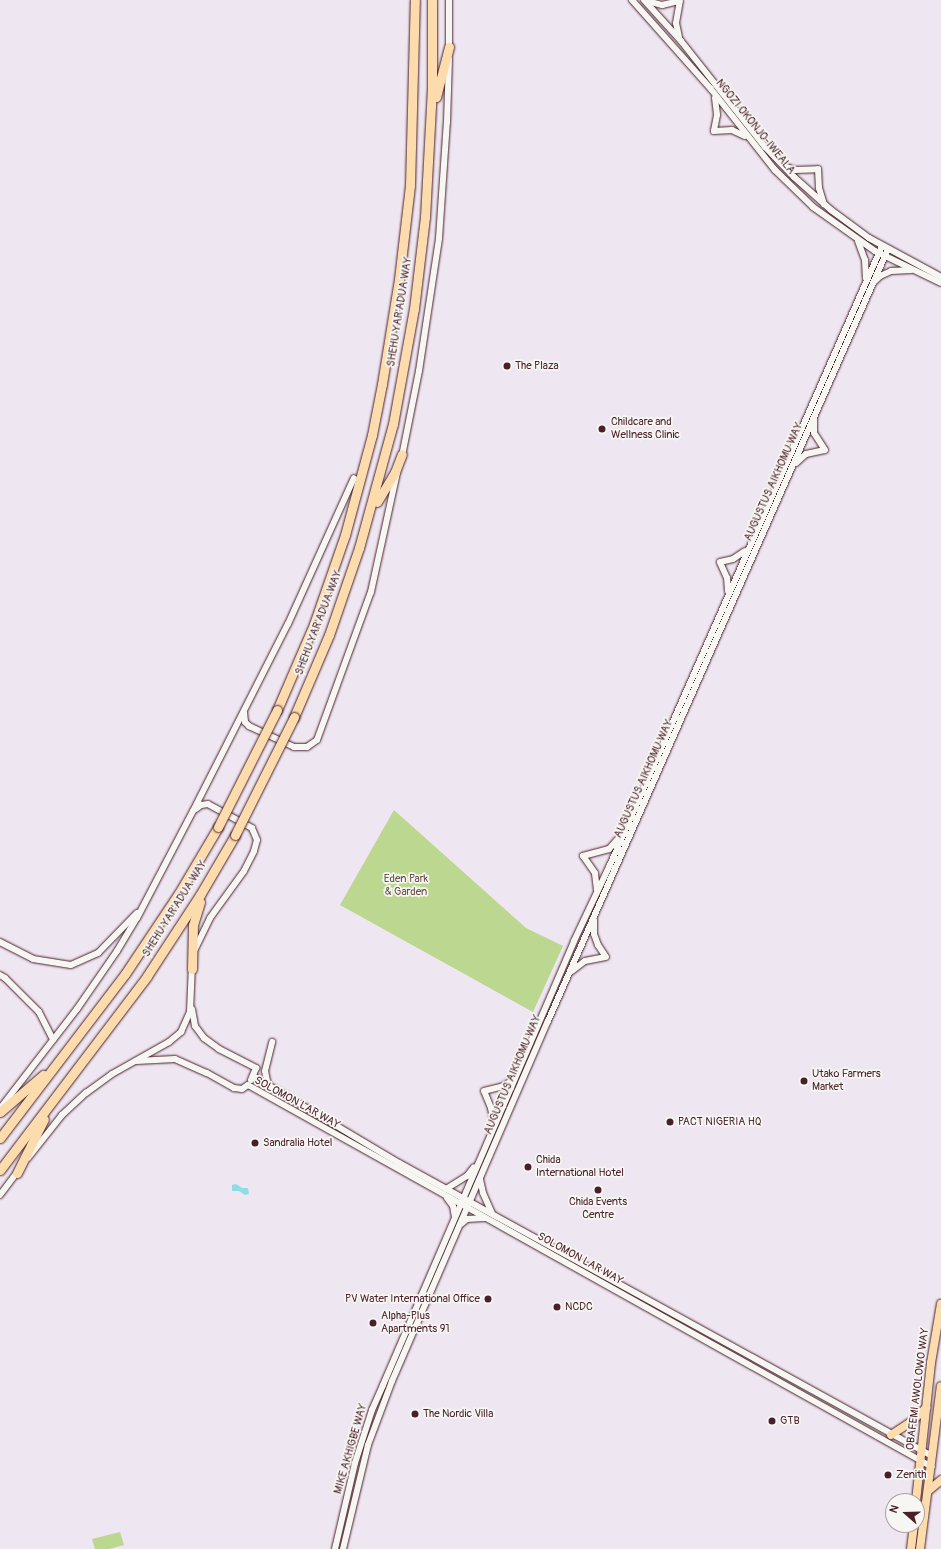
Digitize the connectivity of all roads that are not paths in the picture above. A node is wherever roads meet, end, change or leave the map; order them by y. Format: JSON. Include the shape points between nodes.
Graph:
{"nodes":[{"id":1,"x":415,"y":0,"type":"edge"},
{"id":2,"x":432,"y":0,"type":"edge"},
{"id":3,"x":449,"y":0,"type":"edge"},
{"id":4,"x":632,"y":0,"type":"edge"},
{"id":5,"x":645,"y":0,"type":"edge"},
{"id":6,"x":681,"y":41,"type":"junction"},
{"id":7,"x":449,"y":47,"type":"junction"},
{"id":8,"x":711,"y":89,"type":"junction"},
{"id":9,"x":430,"y":128,"type":"junction"},
{"id":10,"x":749,"y":138,"type":"junction"},
{"id":11,"x":781,"y":164,"type":"junction"},
{"id":12,"x":824,"y":205,"type":"junction"},
{"id":13,"x":857,"y":239,"type":"junction"},
{"id":14,"x":882,"y":246,"type":"junction"},
{"id":15,"x":888,"y":249,"type":"junction"},
{"id":16,"x":879,"y":253,"type":"junction"},
{"id":17,"x":885,"y":257,"type":"junction"},
{"id":18,"x":912,"y":270,"type":"junction"},
{"id":19,"x":941,"y":277,"type":"edge"},
{"id":20,"x":865,"y":282,"type":"junction"},
{"id":21,"x":941,"y":283,"type":"edge"},
{"id":22,"x":873,"y":284,"type":"junction"},
{"id":23,"x":814,"y":415,"type":"junction"},
{"id":24,"x":372,"y":434,"type":"junction"},
{"id":25,"x":402,"y":454,"type":"junction"},
{"id":26,"x":791,"y":468,"type":"junction"},
{"id":27,"x":354,"y":478,"type":"joint"},
{"id":28,"x":366,"y":527,"type":"junction"},
{"id":29,"x":749,"y":546,"type":"junction"},
{"id":30,"x":727,"y":596,"type":"junction"},
{"id":31,"x":244,"y":712,"type":"junction"},
{"id":32,"x":193,"y":811,"type":"junction"},
{"id":33,"x":624,"y":832,"type":"junction"},
{"id":34,"x":220,"y":861,"type":"junction"},
{"id":35,"x":596,"y":894,"type":"junction"},
{"id":36,"x":142,"y":907,"type":"junction"},
{"id":37,"x":594,"y":916,"type":"junction"},
{"id":38,"x":111,"y":941,"type":"junction"},
{"id":39,"x":0,"y":942,"type":"edge"},
{"id":40,"x":120,"y":948,"type":"junction"},
{"id":41,"x":192,"y":969,"type":"junction"},
{"id":42,"x":0,"y":975,"type":"edge"},
{"id":43,"x":568,"y":975,"type":"junction"},
{"id":44,"x":191,"y":998,"type":"junction"},
{"id":45,"x":53,"y":1040,"type":"junction"},
{"id":46,"x":272,"y":1042,"type":"dead end"},
{"id":47,"x":59,"y":1060,"type":"junction"},
{"id":48,"x":135,"y":1061,"type":"junction"},
{"id":49,"x":253,"y":1076,"type":"junction"},
{"id":50,"x":514,"y":1079,"type":"junction"},
{"id":51,"x":258,"y":1081,"type":"junction"},
{"id":52,"x":65,"y":1084,"type":"junction"},
{"id":53,"x":251,"y":1087,"type":"junction"},
{"id":54,"x":272,"y":1089,"type":"junction"},
{"id":55,"x":0,"y":1109,"type":"edge"},
{"id":56,"x":0,"y":1112,"type":"edge"},
{"id":57,"x":494,"y":1127,"type":"junction"},
{"id":58,"x":0,"y":1138,"type":"edge"},
{"id":59,"x":480,"y":1158,"type":"junction"},
{"id":60,"x":0,"y":1170,"type":"edge"},
{"id":61,"x":17,"y":1173,"type":"junction"},
{"id":62,"x":480,"y":1179,"type":"junction"},
{"id":63,"x":445,"y":1191,"type":"junction"},
{"id":64,"x":0,"y":1195,"type":"edge"},
{"id":65,"x":462,"y":1201,"type":"junction"},
{"id":66,"x":470,"y":1201,"type":"junction"},
{"id":67,"x":468,"y":1208,"type":"junction"},
{"id":68,"x":493,"y":1214,"type":"junction"},
{"id":69,"x":455,"y":1217,"type":"junction"},
{"id":70,"x":486,"y":1218,"type":"junction"},
{"id":71,"x":460,"y":1225,"type":"junction"},
{"id":72,"x":941,"y":1304,"type":"edge"},
{"id":73,"x":414,"y":1314,"type":"joint"},
{"id":74,"x":420,"y":1317,"type":"joint"},
{"id":75,"x":941,"y":1386,"type":"edge"},
{"id":76,"x":926,"y":1408,"type":"junction"},
{"id":77,"x":892,"y":1435,"type":"junction"},
{"id":78,"x":922,"y":1451,"type":"junction"},
{"id":79,"x":932,"y":1456,"type":"junction"},
{"id":80,"x":921,"y":1462,"type":"junction"},
{"id":81,"x":932,"y":1467,"type":"junction"},
{"id":82,"x":941,"y":1480,"type":"edge"},
{"id":83,"x":928,"y":1491,"type":"junction"},
{"id":84,"x":917,"y":1493,"type":"edge"},
{"id":85,"x":913,"y":1533,"type":"edge"},
{"id":86,"x":335,"y":1549,"type":"edge"},
{"id":87,"x":343,"y":1549,"type":"edge"},
{"id":88,"x":911,"y":1549,"type":"edge"},
{"id":89,"x":920,"y":1549,"type":"edge"}],
"edges":[{"from":1,"to":24,"type":"highway","name":"SHEHU YAR'ADUA WAY","via":[[410,185],[393,321]]},
{"from":2,"to":9,"type":"highway","name":"SHEHU YAR'ADUA WAY"},
{"from":3,"to":7,"type":"street"},
{"from":4,"to":8,"type":"street","name":"NGOZI OKONJO-IWEALA"},
{"from":5,"to":6,"type":"street","name":"NGOZI OKONJO-IWEALA"},
{"from":5,"to":6,"type":"street","via":[[662,6],[680,1],[676,23]]},
{"from":6,"to":11,"type":"street","name":"NGOZI OKONJO-IWEALA"},
{"from":7,"to":9,"type":"highway"},
{"from":7,"to":25,"type":"street","via":[[439,238],[419,371]]},
{"from":8,"to":10,"type":"street","name":"NGOZI OKONJO-IWEALA"},
{"from":8,"to":10,"type":"street","via":[[718,108],[714,131],[732,130]]},
{"from":9,"to":28,"type":"highway","name":"SHEHU YAR'ADUA WAY","via":[[425,217],[414,309],[393,424]]},
{"from":10,"to":13,"type":"street","name":"NGOZI OKONJO-IWEALA","via":[[775,170],[813,207]]},
{"from":11,"to":12,"type":"street","name":"NGOZI OKONJO-IWEALA"},
{"from":11,"to":12,"type":"street","via":[[795,170],[818,169],[819,188]]},
{"from":12,"to":14,"type":"street","name":"NGOZI OKONJO-IWEALA"},
{"from":13,"to":16,"type":"street","name":"NGOZI OKONJO-IWEALA"},
{"from":13,"to":20,"type":"street","via":[[865,260]]},
{"from":14,"to":15,"type":"street","name":"NGOZI OKONJO-IWEALA"},
{"from":14,"to":16,"type":"street","name":"AUGUSTUS AIKHOMU WAY"},
{"from":15,"to":17,"type":"street","name":"AUGUSTUS AIKHOMU WAY"},
{"from":15,"to":19,"type":"street","name":"NGOZI OKONJO-IWEALA"},
{"from":16,"to":17,"type":"street","name":"NGOZI OKONJO-IWEALA"},
{"from":16,"to":20,"type":"street","name":"AUGUSTUS AIKHOMU WAY"},
{"from":17,"to":18,"type":"street","name":"NGOZI OKONJO-IWEALA"},
{"from":17,"to":22,"type":"street","name":"AUGUSTUS AIKHOMU WAY"},
{"from":18,"to":21,"type":"street","name":"NGOZI OKONJO-IWEALA"},
{"from":18,"to":22,"type":"street","via":[[891,272],[880,276]]},
{"from":20,"to":29,"type":"street","name":"AUGUSTUS AIKHOMU WAY"},
{"from":22,"to":23,"type":"street","name":"AUGUSTUS AIKHOMU WAY"},
{"from":23,"to":26,"type":"street","name":"AUGUSTUS AIKHOMU WAY"},
{"from":23,"to":26,"type":"street","via":[[814,433],[825,450],[806,454]]},
{"from":24,"to":27,"type":"highway"},
{"from":24,"to":47,"type":"highway","name":"SHEHU YAR'ADUA WAY","bridge":true,"via":[[332,575],[277,710],[218,827],[157,927],[125,974]]},
{"from":25,"to":28,"type":"highway"},
{"from":25,"to":31,"type":"street","via":[[371,592],[317,740],[304,748],[294,746],[248,726]]},
{"from":26,"to":37,"type":"street","name":"AUGUSTUS AIKHOMU WAY"},
{"from":27,"to":31,"type":"street","via":[[289,621]]},
{"from":28,"to":34,"type":"highway","name":"SHEHU YAR'ADUA WAY","bridge":true,"via":[[329,635],[294,717]]},
{"from":29,"to":30,"type":"street","name":"AUGUSTUS AIKHOMU WAY"},
{"from":29,"to":30,"type":"street","via":[[739,556],[720,562],[727,578]]},
{"from":30,"to":33,"type":"street","name":"AUGUSTUS AIKHOMU WAY"},
{"from":31,"to":32,"type":"street"},
{"from":32,"to":36,"type":"street"},
{"from":32,"to":41,"type":"street","via":[[201,805],[208,804],[252,828],[257,840],[244,871],[198,939]]},
{"from":33,"to":35,"type":"street","name":"AUGUSTUS AIKHOMU WAY"},
{"from":33,"to":35,"type":"street","via":[[609,849],[583,856],[595,873]]},
{"from":34,"to":41,"type":"highway","via":[[195,916]]},
{"from":34,"to":52,"type":"highway","name":"SHEHU YAR'ADUA WAY","via":[[147,976]]},
{"from":35,"to":50,"type":"street","name":"AUGUSTUS AIKHOMU WAY"},
{"from":36,"to":38,"type":"street"},
{"from":36,"to":40,"type":"street"},
{"from":37,"to":43,"type":"street","name":"AUGUSTUS AIKHOMU WAY"},
{"from":37,"to":43,"type":"street","via":[[594,934],[606,957],[585,960]]},
{"from":38,"to":39,"type":"street","via":[[98,953],[71,965],[33,959]]},
{"from":38,"to":40,"type":"street"},
{"from":40,"to":45,"type":"street"},
{"from":41,"to":44,"type":"street"},
{"from":42,"to":45,"type":"street","via":[[39,1012]]},
{"from":43,"to":62,"type":"street","name":"AUGUSTUS AIKHOMU WAY"},
{"from":44,"to":48,"type":"street","via":[[188,1020],[181,1032],[169,1042]]},
{"from":44,"to":49,"type":"street","name":"SOLOMON LAR WAY","via":[[192,1014],[198,1032],[211,1044],[256,1068]]},
{"from":45,"to":55,"type":"street"},
{"from":46,"to":54,"type":"street","via":[[265,1071],[268,1085]]},
{"from":47,"to":56,"type":"highway"},
{"from":47,"to":58,"type":"highway","name":"SHEHU YAR'ADUA WAY"},
{"from":48,"to":53,"type":"street","name":"SOLOMON LAR WAY","via":[[175,1059],[234,1088]]},
{"from":48,"to":61,"type":"street","via":[[97,1084],[75,1102],[48,1131]]},
{"from":49,"to":51,"type":"street","name":"SOLOMON LAR WAY"},
{"from":49,"to":53,"type":"street"},
{"from":50,"to":57,"type":"street","name":"AUGUSTUS AIKHOMU WAY"},
{"from":50,"to":57,"type":"street","via":[[504,1086],[484,1091],[491,1108]]},
{"from":51,"to":53,"type":"street"},
{"from":51,"to":54,"type":"street","name":"SOLOMON LAR WAY"},
{"from":52,"to":60,"type":"highway","name":"SHEHU YAR'ADUA WAY"},
{"from":52,"to":61,"type":"highway"},
{"from":53,"to":63,"type":"street","name":"SOLOMON LAR WAY"},
{"from":54,"to":63,"type":"street","name":"SOLOMON LAR WAY"},
{"from":57,"to":59,"type":"street","name":"AUGUSTUS AIKHOMU WAY"},
{"from":59,"to":63,"type":"street","via":[[467,1176]]},
{"from":59,"to":65,"type":"street","name":"AUGUSTUS AIKHOMU WAY"},
{"from":61,"to":64,"type":"street"},
{"from":62,"to":66,"type":"street","name":"AUGUSTUS AIKHOMU WAY"},
{"from":62,"to":68,"type":"street"},
{"from":63,"to":65,"type":"street","name":"SOLOMON LAR WAY"},
{"from":63,"to":69,"type":"street","via":[[453,1206]]},
{"from":65,"to":66,"type":"street","name":"SOLOMON LAR WAY"},
{"from":65,"to":67,"type":"street","name":"SOLOMON LAR WAY"},
{"from":65,"to":69,"type":"street","name":"AUGUSTUS AIKHOMU WAY"},
{"from":66,"to":67,"type":"street","name":"AUGUSTUS AIKHOMU WAY"},
{"from":66,"to":68,"type":"street","name":"SOLOMON LAR WAY"},
{"from":67,"to":70,"type":"street","name":"SOLOMON LAR WAY"},
{"from":67,"to":71,"type":"street","name":"AUGUSTUS AIKHOMU WAY"},
{"from":68,"to":77,"type":"street","name":"SOLOMON LAR WAY"},
{"from":69,"to":73,"type":"street","name":"AUGUSTUS AIKHOMU WAY"},
{"from":70,"to":71,"type":"street","via":[[467,1219]]},
{"from":70,"to":80,"type":"street","name":"SOLOMON LAR WAY"},
{"from":71,"to":74,"type":"street","name":"AUGUSTUS AIKHOMU WAY"},
{"from":72,"to":76,"type":"main road","name":"OBAFEMI AWOLOWO WAY"},
{"from":73,"to":86,"type":"street","name":"MIKE AKHIGBE WAY","via":[[363,1436]]},
{"from":74,"to":87,"type":"street","name":"MIKE AKHIGBE WAY","via":[[368,1445]]},
{"from":75,"to":79,"type":"main road","name":"OBAFEMI AWOLOWO WAY"},
{"from":76,"to":77,"type":"main road"},
{"from":76,"to":78,"type":"main road","name":"OBAFEMI AWOLOWO WAY"},
{"from":77,"to":78,"type":"street","name":"SOLOMON LAR WAY"},
{"from":78,"to":79,"type":"street","name":"SOLOMON LAR WAY"},
{"from":78,"to":80,"type":"main road","name":"OBAFEMI AWOLOWO WAY"},
{"from":79,"to":81,"type":"main road","name":"OBAFEMI AWOLOWO WAY"},
{"from":80,"to":81,"type":"street","name":"SOLOMON LAR WAY"},
{"from":80,"to":84,"type":"main road","name":"OBAFEMI AWOLOWO WAY"},
{"from":81,"to":83,"type":"main road","name":"OBAFEMI AWOLOWO WAY"},
{"from":82,"to":83,"type":"main road"},
{"from":83,"to":89,"type":"main road","name":"OBAFEMI AWOLOWO WAY"},
{"from":85,"to":88,"type":"main road"}]}
